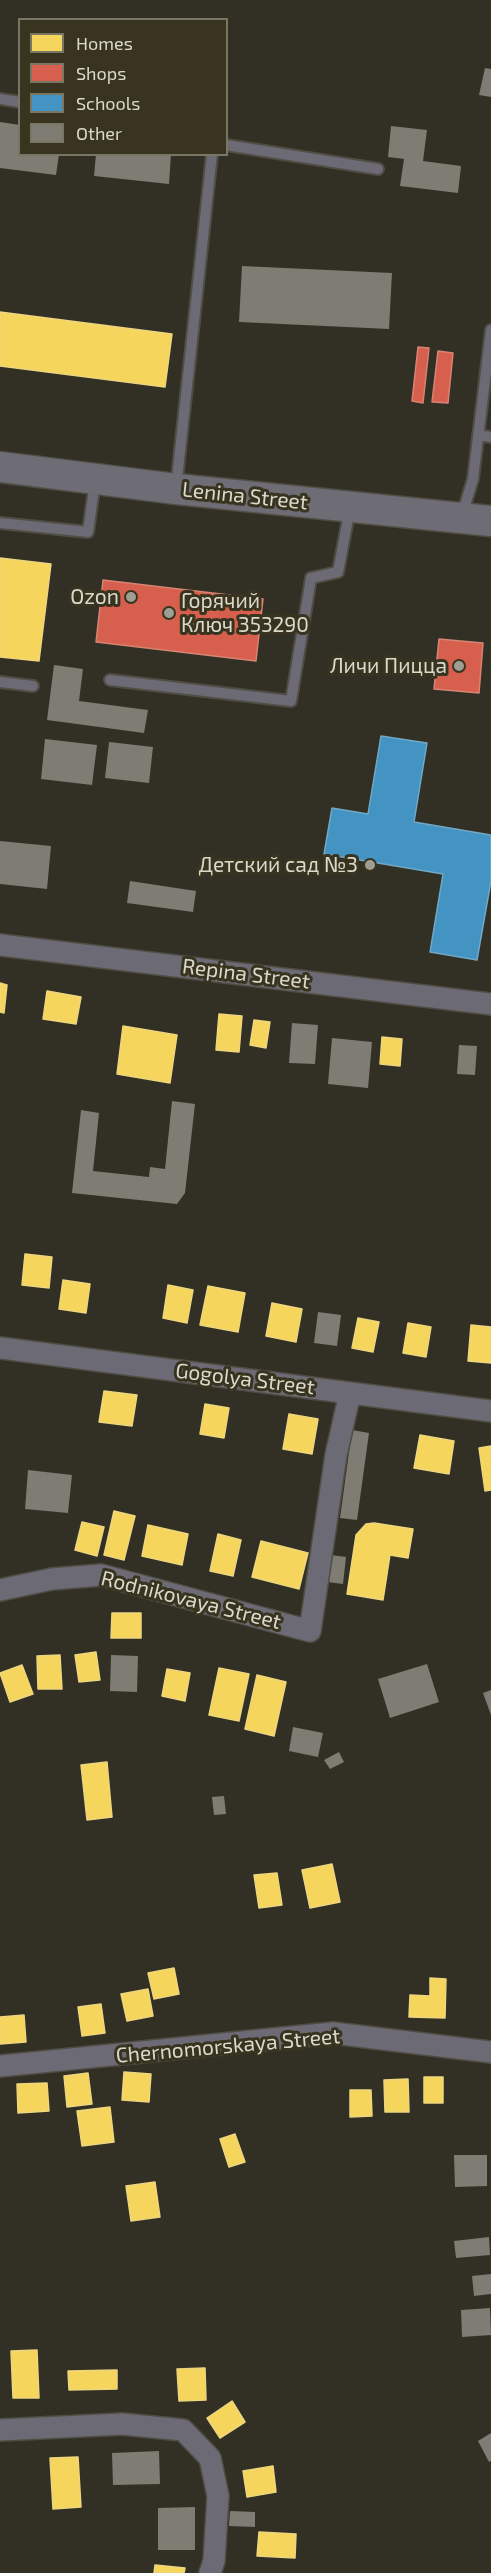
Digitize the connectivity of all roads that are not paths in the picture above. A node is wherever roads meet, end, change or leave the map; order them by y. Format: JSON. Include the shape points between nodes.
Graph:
{"nodes":[{"id":1,"x":0,"y":99,"type":"edge"},
{"id":2,"x":18,"y":102,"type":"edge"},
{"id":3,"x":228,"y":145,"type":"edge"},
{"id":4,"x":212,"y":156,"type":"edge"},
{"id":5,"x":378,"y":169,"type":"dead end"},
{"id":6,"x":491,"y":330,"type":"edge"},
{"id":7,"x":478,"y":435,"type":"junction"},
{"id":8,"x":491,"y":438,"type":"edge"},
{"id":9,"x":0,"y":467,"type":"edge"},
{"id":10,"x":95,"y":479,"type":"junction"},
{"id":11,"x":176,"y":489,"type":"junction"},
{"id":12,"x":350,"y":507,"type":"junction"},
{"id":13,"x":461,"y":518,"type":"junction"},
{"id":14,"x":491,"y":521,"type":"edge"},
{"id":15,"x":0,"y":524,"type":"edge"},
{"id":16,"x":110,"y":680,"type":"dead end"},
{"id":17,"x":0,"y":682,"type":"edge"},
{"id":18,"x":33,"y":686,"type":"dead end"},
{"id":19,"x":0,"y":945,"type":"edge"},
{"id":20,"x":491,"y":1004,"type":"edge"},
{"id":21,"x":0,"y":1348,"type":"edge"},
{"id":22,"x":350,"y":1393,"type":"junction"},
{"id":23,"x":491,"y":1410,"type":"edge"},
{"id":24,"x":0,"y":1590,"type":"edge"},
{"id":25,"x":491,"y":2052,"type":"edge"},
{"id":26,"x":0,"y":2066,"type":"edge"},
{"id":27,"x":0,"y":2430,"type":"edge"},
{"id":28,"x":210,"y":2573,"type":"edge"}],
"edges":[{"from":1,"to":2,"type":"lane"},
{"from":3,"to":5,"type":"lane"},
{"from":4,"to":11,"type":"lane"},
{"from":6,"to":7,"type":"lane"},
{"from":7,"to":8,"type":"lane"},
{"from":7,"to":13,"type":"lane","via":[[473,479]]},
{"from":9,"to":10,"type":"street","name":"Lenina Street"},
{"from":10,"to":11,"type":"street","name":"Lenina Street"},
{"from":10,"to":15,"type":"lane","via":[[88,532]]},
{"from":11,"to":12,"type":"street","name":"Lenina Street"},
{"from":12,"to":13,"type":"street","name":"Lenina Street"},
{"from":12,"to":16,"type":"lane","via":[[338,572],[310,578],[291,701]]},
{"from":13,"to":14,"type":"street","name":"Lenina Street"},
{"from":17,"to":18,"type":"lane"},
{"from":19,"to":20,"type":"street","name":"Repina Street"},
{"from":21,"to":22,"type":"street","name":"Gogolya Street"},
{"from":22,"to":23,"type":"street","name":"Gogolya Street"},
{"from":22,"to":24,"type":"street","name":"Rodnikovaya Street","via":[[336,1455],[310,1631],[101,1575],[52,1579]]},
{"from":25,"to":26,"type":"street","name":"Chernomorskaya Street","via":[[333,2033]]},
{"from":27,"to":28,"type":"street","via":[[122,2424],[183,2430],[210,2458],[218,2496]]}]}
